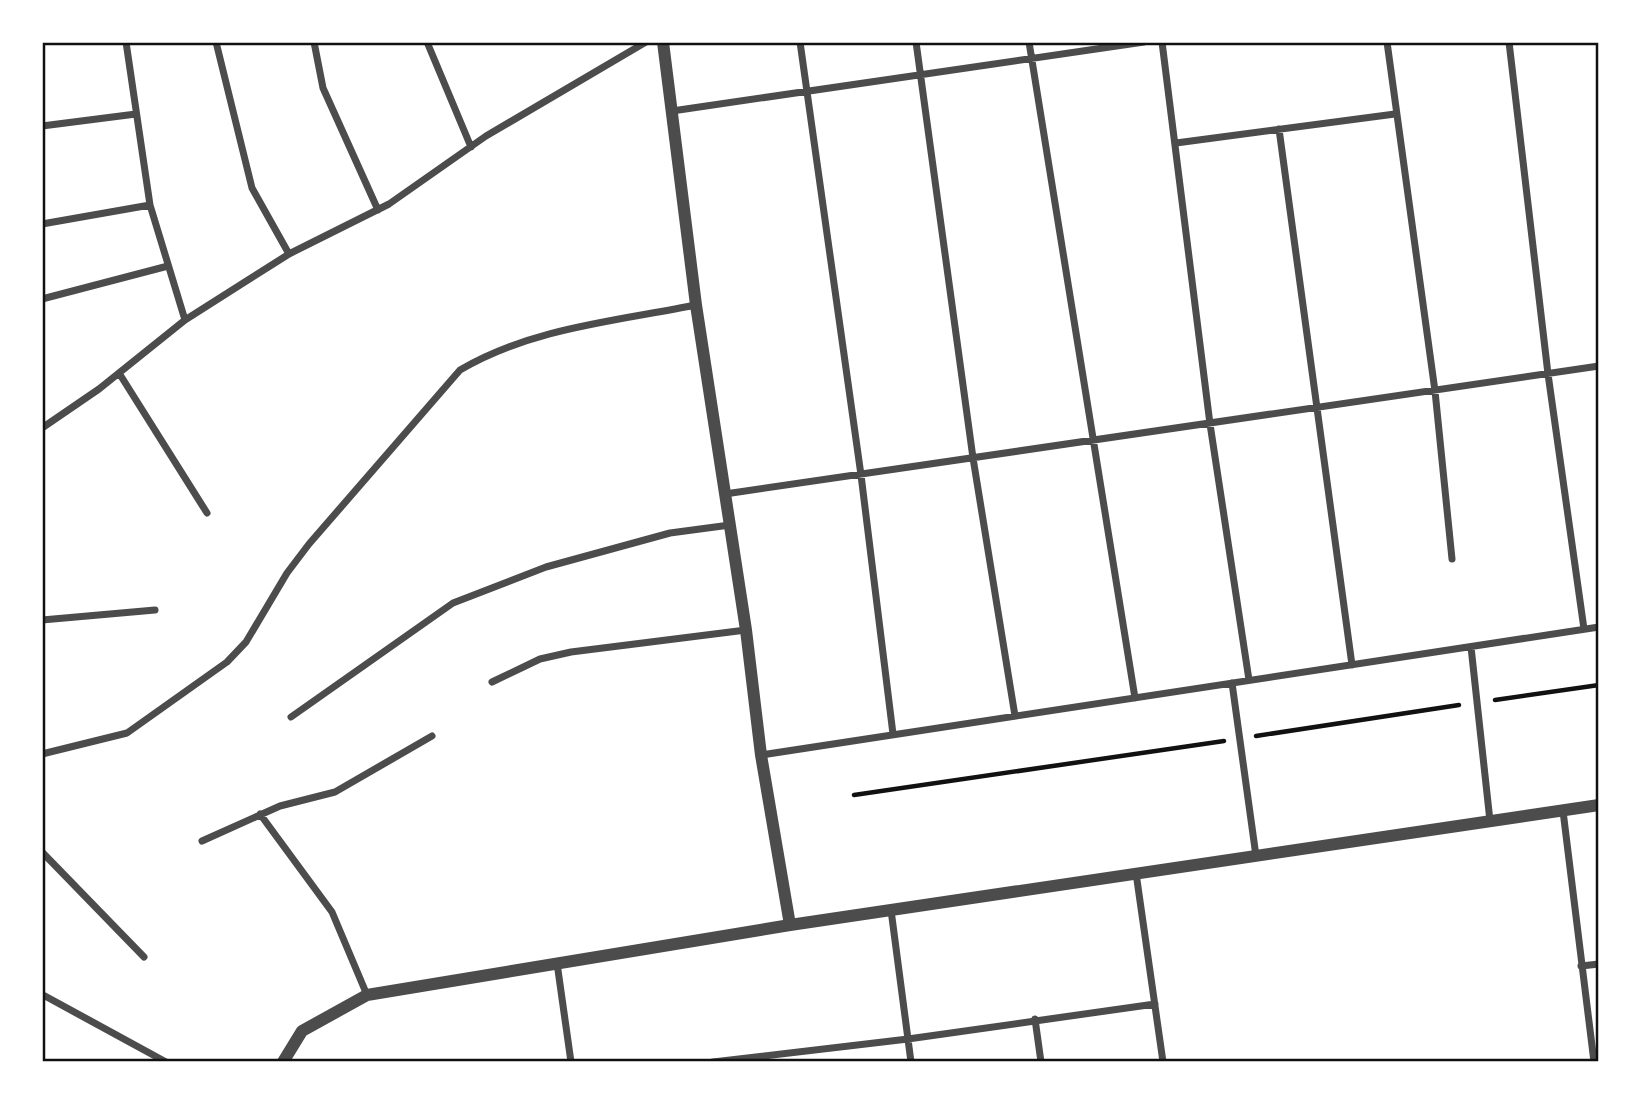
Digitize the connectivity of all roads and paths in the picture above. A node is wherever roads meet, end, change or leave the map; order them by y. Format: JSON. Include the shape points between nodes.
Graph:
{"nodes":[{"id":1,"x":126,"y":42,"type":"edge"},
{"id":2,"x":216,"y":42,"type":"edge"},
{"id":3,"x":314,"y":42,"type":"edge"},
{"id":4,"x":427,"y":42,"type":"edge"},
{"id":5,"x":646,"y":42,"type":"edge"},
{"id":6,"x":663,"y":42,"type":"edge"},
{"id":7,"x":800,"y":42,"type":"edge"},
{"id":8,"x":916,"y":42,"type":"edge"},
{"id":9,"x":1029,"y":42,"type":"edge"},
{"id":10,"x":1144,"y":42,"type":"edge"},
{"id":11,"x":1162,"y":42,"type":"edge"},
{"id":12,"x":1387,"y":42,"type":"edge"},
{"id":13,"x":1509,"y":42,"type":"edge"},
{"id":14,"x":1031,"y":58,"type":"junction"},
{"id":15,"x":921,"y":75,"type":"junction"},
{"id":16,"x":807,"y":92,"type":"junction"},
{"id":17,"x":672,"y":111,"type":"junction"},
{"id":18,"x":136,"y":114,"type":"junction"},
{"id":19,"x":1395,"y":114,"type":"junction"},
{"id":20,"x":42,"y":126,"type":"edge"},
{"id":21,"x":1279,"y":129,"type":"junction"},
{"id":22,"x":1176,"y":143,"type":"junction"},
{"id":23,"x":471,"y":147,"type":"junction"},
{"id":24,"x":150,"y":205,"type":"junction"},
{"id":25,"x":378,"y":210,"type":"junction"},
{"id":26,"x":42,"y":224,"type":"edge"},
{"id":27,"x":289,"y":254,"type":"junction"},
{"id":28,"x":168,"y":266,"type":"junction"},
{"id":29,"x":42,"y":299,"type":"edge"},
{"id":30,"x":696,"y":305,"type":"junction"},
{"id":31,"x":185,"y":320,"type":"junction"},
{"id":32,"x":1599,"y":366,"type":"edge"},
{"id":33,"x":119,"y":373,"type":"junction"},
{"id":34,"x":1548,"y":374,"type":"junction"},
{"id":35,"x":1434,"y":391,"type":"junction"},
{"id":36,"x":1317,"y":408,"type":"junction"},
{"id":37,"x":1210,"y":424,"type":"junction"},
{"id":38,"x":42,"y":428,"type":"edge"},
{"id":39,"x":1092,"y":441,"type":"junction"},
{"id":40,"x":973,"y":458,"type":"junction"},
{"id":41,"x":861,"y":474,"type":"junction"},
{"id":42,"x":725,"y":494,"type":"junction"},
{"id":43,"x":208,"y":513,"type":"dead end"},
{"id":44,"x":730,"y":525,"type":"junction"},
{"id":45,"x":1452,"y":559,"type":"dead end"},
{"id":46,"x":155,"y":610,"type":"dead end"},
{"id":47,"x":42,"y":620,"type":"edge"},
{"id":48,"x":1599,"y":627,"type":"edge"},
{"id":49,"x":1584,"y":629,"type":"junction"},
{"id":50,"x":746,"y":630,"type":"junction"},
{"id":51,"x":1471,"y":647,"type":"junction"},
{"id":52,"x":1352,"y":665,"type":"junction"},
{"id":53,"x":1249,"y":680,"type":"junction"},
{"id":54,"x":492,"y":682,"type":"dead end"},
{"id":55,"x":1232,"y":683,"type":"junction"},
{"id":56,"x":1135,"y":698,"type":"junction"},
{"id":57,"x":1014,"y":716,"type":"junction"},
{"id":58,"x":291,"y":717,"type":"dead end"},
{"id":59,"x":893,"y":734,"type":"junction"},
{"id":60,"x":432,"y":736,"type":"dead end"},
{"id":61,"x":42,"y":754,"type":"edge"},
{"id":62,"x":761,"y":755,"type":"junction"},
{"id":63,"x":1599,"y":806,"type":"edge"},
{"id":64,"x":1563,"y":811,"type":"junction"},
{"id":65,"x":260,"y":814,"type":"junction"},
{"id":66,"x":1490,"y":821,"type":"junction"},
{"id":67,"x":202,"y":841,"type":"dead end"},
{"id":68,"x":42,"y":852,"type":"edge"},
{"id":69,"x":1256,"y":856,"type":"junction"},
{"id":70,"x":1136,"y":873,"type":"junction"},
{"id":71,"x":891,"y":910,"type":"junction"},
{"id":72,"x":790,"y":925,"type":"junction"},
{"id":73,"x":144,"y":957,"type":"dead end"},
{"id":74,"x":557,"y":963,"type":"junction"},
{"id":75,"x":1599,"y":964,"type":"edge"},
{"id":76,"x":1581,"y":966,"type":"junction"},
{"id":77,"x":367,"y":995,"type":"junction"},
{"id":78,"x":45,"y":996,"type":"dead end"},
{"id":79,"x":1155,"y":1004,"type":"junction"},
{"id":80,"x":1035,"y":1019,"type":"junction"},
{"id":81,"x":908,"y":1039,"type":"junction"},
{"id":82,"x":166,"y":1062,"type":"edge"},
{"id":83,"x":283,"y":1062,"type":"edge"},
{"id":84,"x":571,"y":1062,"type":"edge"},
{"id":85,"x":713,"y":1062,"type":"edge"},
{"id":86,"x":911,"y":1062,"type":"edge"},
{"id":87,"x":1041,"y":1062,"type":"edge"},
{"id":88,"x":1163,"y":1062,"type":"edge"},
{"id":89,"x":1594,"y":1062,"type":"edge"}],
"edges":[{"from":1,"to":18,"type":"street"},
{"from":2,"to":27,"type":"street","via":[[252,188]]},
{"from":3,"to":25,"type":"street","via":[[323,88]]},
{"from":4,"to":23,"type":"street"},
{"from":5,"to":23,"type":"street"},
{"from":6,"to":17,"type":"street"},
{"from":7,"to":16,"type":"street"},
{"from":8,"to":15,"type":"street"},
{"from":9,"to":14,"type":"street"},
{"from":10,"to":14,"type":"street"},
{"from":11,"to":22,"type":"street"},
{"from":12,"to":19,"type":"street"},
{"from":13,"to":34,"type":"street"},
{"from":14,"to":15,"type":"street"},
{"from":14,"to":39,"type":"street"},
{"from":15,"to":16,"type":"street"},
{"from":15,"to":40,"type":"street"},
{"from":16,"to":17,"type":"street"},
{"from":16,"to":41,"type":"street"},
{"from":17,"to":30,"type":"street"},
{"from":18,"to":20,"type":"street"},
{"from":18,"to":24,"type":"street"},
{"from":19,"to":21,"type":"street"},
{"from":19,"to":35,"type":"street"},
{"from":21,"to":22,"type":"street"},
{"from":21,"to":36,"type":"street"},
{"from":22,"to":37,"type":"street"},
{"from":23,"to":25,"type":"street"},
{"from":24,"to":26,"type":"street"},
{"from":24,"to":28,"type":"street"},
{"from":25,"to":27,"type":"street"},
{"from":27,"to":31,"type":"street"},
{"from":28,"to":29,"type":"street"},
{"from":28,"to":31,"type":"street"},
{"from":30,"to":42,"type":"street"},
{"from":30,"to":61,"type":"street","via":[[534,337],[491,351],[460,370],[309,544],[246,642],[228,662],[127,733]]},
{"from":31,"to":33,"type":"street"},
{"from":32,"to":34,"type":"street"},
{"from":33,"to":38,"type":"street"},
{"from":33,"to":43,"type":"street"},
{"from":34,"to":35,"type":"street"},
{"from":34,"to":49,"type":"street"},
{"from":35,"to":36,"type":"street"},
{"from":35,"to":45,"type":"street"},
{"from":36,"to":37,"type":"street"},
{"from":36,"to":52,"type":"street"},
{"from":37,"to":39,"type":"street"},
{"from":37,"to":53,"type":"street"},
{"from":39,"to":40,"type":"street"},
{"from":39,"to":56,"type":"street"},
{"from":40,"to":41,"type":"street"},
{"from":40,"to":57,"type":"street"},
{"from":41,"to":42,"type":"street"},
{"from":41,"to":59,"type":"street"},
{"from":42,"to":44,"type":"street"},
{"from":44,"to":50,"type":"street"},
{"from":44,"to":58,"type":"street","via":[[670,533],[558,563],[453,603]]},
{"from":46,"to":47,"type":"street"},
{"from":48,"to":49,"type":"street"},
{"from":49,"to":51,"type":"street"},
{"from":50,"to":54,"type":"street","via":[[561,654]]},
{"from":50,"to":62,"type":"street"},
{"from":51,"to":52,"type":"street"},
{"from":51,"to":66,"type":"street"},
{"from":52,"to":53,"type":"street"},
{"from":53,"to":55,"type":"street"},
{"from":55,"to":56,"type":"street"},
{"from":55,"to":69,"type":"street"},
{"from":56,"to":57,"type":"street"},
{"from":57,"to":59,"type":"street"},
{"from":59,"to":62,"type":"street"},
{"from":60,"to":65,"type":"street","via":[[335,792]]},
{"from":62,"to":72,"type":"street"},
{"from":63,"to":64,"type":"street"},
{"from":64,"to":66,"type":"street"},
{"from":64,"to":76,"type":"street"},
{"from":65,"to":67,"type":"street"},
{"from":65,"to":77,"type":"street","via":[[332,912]]},
{"from":66,"to":69,"type":"street"},
{"from":68,"to":73,"type":"street"},
{"from":69,"to":70,"type":"street"},
{"from":70,"to":71,"type":"street"},
{"from":70,"to":79,"type":"street"},
{"from":71,"to":72,"type":"street"},
{"from":71,"to":81,"type":"street"},
{"from":72,"to":74,"type":"street"},
{"from":74,"to":77,"type":"street"},
{"from":74,"to":84,"type":"street"},
{"from":75,"to":76,"type":"street"},
{"from":76,"to":89,"type":"street"},
{"from":77,"to":83,"type":"street","via":[[302,1031]]},
{"from":78,"to":82,"type":"street"},
{"from":79,"to":80,"type":"street"},
{"from":79,"to":88,"type":"street"},
{"from":80,"to":81,"type":"street"},
{"from":80,"to":87,"type":"street"},
{"from":81,"to":85,"type":"street"},
{"from":81,"to":86,"type":"street"}]}
